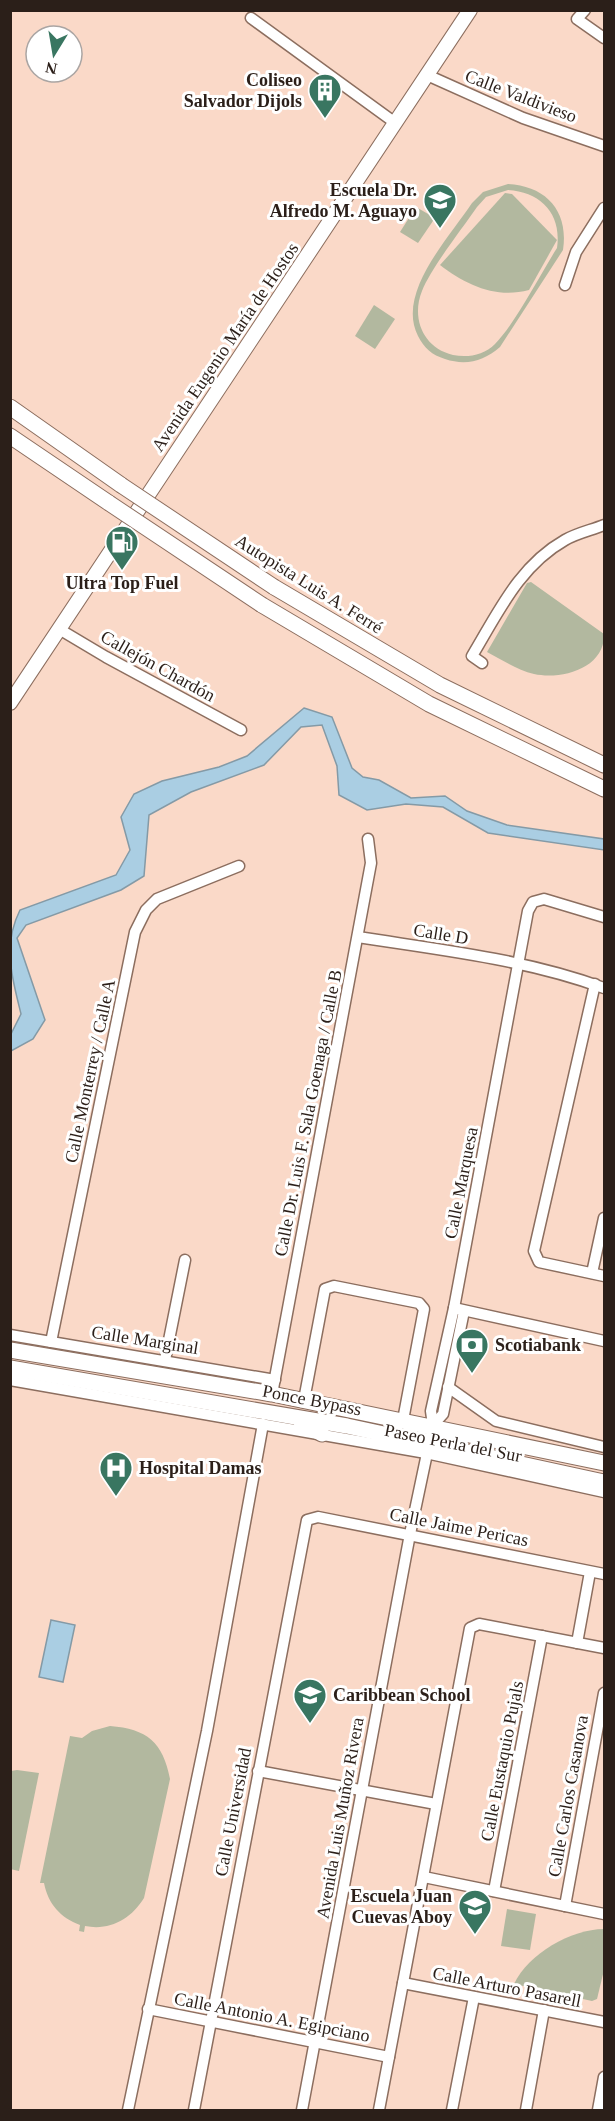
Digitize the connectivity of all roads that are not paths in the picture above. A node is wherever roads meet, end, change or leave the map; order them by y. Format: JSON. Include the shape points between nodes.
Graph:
{"nodes":[{"id":1,"x":470,"y":10,"type":"edge"},
{"id":2,"x":585,"y":10,"type":"edge"},
{"id":3,"x":251,"y":18,"type":"dead end"},
{"id":4,"x":604,"y":38,"type":"edge"},
{"id":5,"x":427,"y":75,"type":"junction"},
{"id":6,"x":394,"y":122,"type":"junction"},
{"id":7,"x":604,"y":146,"type":"edge"},
{"id":8,"x":604,"y":208,"type":"edge"},
{"id":9,"x":565,"y":285,"type":"dead end"},
{"id":10,"x":10,"y":395,"type":"edge"},
{"id":11,"x":10,"y":407,"type":"edge"},
{"id":12,"x":36,"y":425,"type":"junction"},
{"id":13,"x":10,"y":436,"type":"edge"},
{"id":14,"x":604,"y":525,"type":"edge"},
{"id":15,"x":60,"y":629,"type":"junction"},
{"id":16,"x":482,"y":663,"type":"dead end"},
{"id":17,"x":10,"y":703,"type":"edge"},
{"id":18,"x":241,"y":730,"type":"dead end"},
{"id":19,"x":604,"y":765,"type":"edge"},
{"id":20,"x":604,"y":789,"type":"edge"},
{"id":21,"x":368,"y":839,"type":"dead end"},
{"id":22,"x":239,"y":866,"type":"dead end"},
{"id":23,"x":604,"y":917,"type":"edge"},
{"id":24,"x":358,"y":937,"type":"junction"},
{"id":25,"x":519,"y":964,"type":"junction"},
{"id":26,"x":600,"y":986,"type":"edge"},
{"id":27,"x":604,"y":1218,"type":"edge"},
{"id":28,"x":185,"y":1260,"type":"dead end"},
{"id":29,"x":592,"y":1273,"type":"junction"},
{"id":30,"x":604,"y":1276,"type":"edge"},
{"id":31,"x":459,"y":1310,"type":"junction"},
{"id":32,"x":10,"y":1335,"type":"edge"},
{"id":33,"x":604,"y":1341,"type":"edge"},
{"id":34,"x":51,"y":1342,"type":"junction"},
{"id":35,"x":445,"y":1347,"type":"junction"},
{"id":36,"x":10,"y":1350,"type":"edge"},
{"id":37,"x":457,"y":1350,"type":"junction"},
{"id":38,"x":165,"y":1360,"type":"junction"},
{"id":39,"x":10,"y":1368,"type":"edge"},
{"id":40,"x":10,"y":1380,"type":"edge"},
{"id":41,"x":274,"y":1387,"type":"junction"},
{"id":42,"x":448,"y":1387,"type":"junction"},
{"id":43,"x":304,"y":1400,"type":"junction"},
{"id":44,"x":291,"y":1416,"type":"junction"},
{"id":45,"x":403,"y":1419,"type":"junction"},
{"id":46,"x":263,"y":1424,"type":"junction"},
{"id":47,"x":433,"y":1425,"type":"junction"},
{"id":48,"x":322,"y":1434,"type":"junction"},
{"id":49,"x":428,"y":1448,"type":"junction"},
{"id":50,"x":603,"y":1458,"type":"edge"},
{"id":51,"x":604,"y":1482,"type":"edge"},
{"id":52,"x":604,"y":1492,"type":"edge"},
{"id":53,"x":307,"y":1520,"type":"joint"},
{"id":54,"x":410,"y":1534,"type":"junction"},
{"id":55,"x":591,"y":1572,"type":"junction"},
{"id":56,"x":604,"y":1574,"type":"edge"},
{"id":57,"x":542,"y":1636,"type":"junction"},
{"id":58,"x":577,"y":1643,"type":"junction"},
{"id":59,"x":604,"y":1648,"type":"edge"},
{"id":60,"x":604,"y":1693,"type":"edge"},
{"id":61,"x":258,"y":1771,"type":"junction"},
{"id":62,"x":362,"y":1791,"type":"junction"},
{"id":63,"x":435,"y":1804,"type":"junction"},
{"id":64,"x":424,"y":1877,"type":"junction"},
{"id":65,"x":494,"y":1891,"type":"junction"},
{"id":66,"x":565,"y":1906,"type":"junction"},
{"id":67,"x":604,"y":1914,"type":"edge"},
{"id":68,"x":403,"y":1983,"type":"junction"},
{"id":69,"x":474,"y":1997,"type":"junction"},
{"id":70,"x":148,"y":2009,"type":"junction"},
{"id":71,"x":544,"y":2010,"type":"junction"},
{"id":72,"x":211,"y":2021,"type":"junction"},
{"id":73,"x":604,"y":2022,"type":"edge"},
{"id":74,"x":315,"y":2041,"type":"junction"},
{"id":75,"x":389,"y":2057,"type":"junction"},
{"id":76,"x":604,"y":2077,"type":"edge"},
{"id":77,"x":603,"y":2096,"type":"edge"},
{"id":78,"x":128,"y":2110,"type":"edge"},
{"id":79,"x":194,"y":2110,"type":"edge"},
{"id":80,"x":302,"y":2110,"type":"edge"},
{"id":81,"x":379,"y":2110,"type":"edge"},
{"id":82,"x":452,"y":2110,"type":"edge"},
{"id":83,"x":526,"y":2110,"type":"edge"},
{"id":84,"x":598,"y":2110,"type":"edge"}],
"edges":[{"from":1,"to":5,"type":"main road","name":"Avenida Eugenio María de Hostos"},
{"from":2,"to":4,"type":"street","via":[[577,19]]},
{"from":3,"to":6,"type":"street"},
{"from":5,"to":6,"type":"main road","name":"Avenida Eugenio María de Hostos"},
{"from":5,"to":7,"type":"street","name":"Calle Valdivieso","via":[[523,118]]},
{"from":6,"to":15,"type":"main road","name":"Avenida Eugenio María de Hostos"},
{"from":8,"to":9,"type":"street","via":[[576,252]]},
{"from":10,"to":12,"type":"highway","via":[[25,406]]},
{"from":11,"to":12,"type":"highway","name":"Autopista Luis A. Ferré"},
{"from":12,"to":19,"type":"highway","name":"Autopista Luis A. Ferré","bridge":true,"via":[[274,587],[441,686]]},
{"from":13,"to":20,"type":"highway","bridge":true,"via":[[262,605],[429,704]]},
{"from":14,"to":16,"type":"street","via":[[566,539],[518,579],[472,656]]},
{"from":15,"to":17,"type":"main road","name":"Avenida Eugenio María de Hostos"},
{"from":15,"to":18,"type":"street","name":"Callejón Chardón"},
{"from":21,"to":24,"type":"street","name":"Calle Dr. Luis F. Sala Goenaga / Calle B","via":[[371,863]]},
{"from":22,"to":34,"type":"street","name":"Calle Monterrey / Calle A","via":[[157,899],[146,910],[135,932]]},
{"from":23,"to":25,"type":"street","name":"Calle Marquesa","via":[[544,899],[533,902]]},
{"from":24,"to":25,"type":"street","name":"Calle D"},
{"from":24,"to":41,"type":"street","name":"Calle Dr. Luis F. Sala Goenaga / Calle B"},
{"from":25,"to":26,"type":"street","name":"Calle D"},
{"from":25,"to":31,"type":"street","name":"Calle Marquesa"},
{"from":26,"to":29,"type":"street","via":[[534,1251],[539,1262]]},
{"from":27,"to":29,"type":"street"},
{"from":28,"to":38,"type":"street"},
{"from":29,"to":30,"type":"street"},
{"from":31,"to":33,"type":"street"},
{"from":31,"to":35,"type":"street","name":"Calle Marquesa"},
{"from":31,"to":37,"type":"street","name":"Calle Marquesa"},
{"from":32,"to":34,"type":"street","name":"Calle Marginal"},
{"from":34,"to":38,"type":"street","name":"Calle Marginal"},
{"from":35,"to":37,"type":"street"},
{"from":35,"to":47,"type":"street","name":"Calle Marquesa","via":[[431,1411]]},
{"from":36,"to":41,"type":"highway","name":"Ponce Bypass"},
{"from":37,"to":42,"type":"street","name":"Calle Marquesa"},
{"from":38,"to":41,"type":"street","name":"Calle Marginal"},
{"from":39,"to":44,"type":"highway","name":"Ponce Bypass"},
{"from":40,"to":46,"type":"street","name":"Paseo Perla del Sur"},
{"from":41,"to":43,"type":"highway","name":"Ponce Bypass"},
{"from":42,"to":47,"type":"street","name":"Calle Marquesa","via":[[443,1414]]},
{"from":42,"to":50,"type":"street","via":[[496,1421]]},
{"from":43,"to":45,"type":"highway","name":"Ponce Bypass"},
{"from":43,"to":45,"type":"street","via":[[325,1290],[334,1286],[419,1303],[424,1309]]},
{"from":44,"to":48,"type":"highway"},
{"from":44,"to":49,"type":"highway","name":"Ponce Bypass"},
{"from":45,"to":47,"type":"highway","name":"Ponce Bypass"},
{"from":46,"to":48,"type":"street","name":"Paseo Perla del Sur"},
{"from":46,"to":70,"type":"street","via":[[208,1725]]},
{"from":47,"to":49,"type":"street","name":"Avenida Luis Muñoz Rivera"},
{"from":47,"to":50,"type":"highway","name":"Ponce Bypass"},
{"from":48,"to":49,"type":"street","name":"Paseo Perla del Sur"},
{"from":49,"to":51,"type":"highway","name":"Ponce Bypass"},
{"from":49,"to":52,"type":"street","name":"Paseo Perla del Sur"},
{"from":49,"to":54,"type":"street","name":"Avenida Luis Muñoz Rivera"},
{"from":53,"to":54,"type":"street","name":"Calle Jaime Pericas","via":[[318,1517]]},
{"from":53,"to":61,"type":"street","name":"Calle Universidad"},
{"from":54,"to":55,"type":"street","name":"Calle Jaime Pericas"},
{"from":54,"to":62,"type":"street","name":"Avenida Luis Muñoz Rivera"},
{"from":55,"to":56,"type":"street","name":"Calle Jaime Pericas"},
{"from":55,"to":58,"type":"street"},
{"from":57,"to":58,"type":"street"},
{"from":57,"to":63,"type":"street","via":[[479,1624],[470,1628]]},
{"from":57,"to":65,"type":"street","name":"Calle Eustaquio Pujals"},
{"from":58,"to":59,"type":"street"},
{"from":60,"to":66,"type":"street","name":"Calle Carlos Casanova"},
{"from":61,"to":62,"type":"street"},
{"from":61,"to":72,"type":"street","name":"Calle Universidad"},
{"from":62,"to":63,"type":"street"},
{"from":62,"to":74,"type":"street","name":"Avenida Luis Muñoz Rivera"},
{"from":63,"to":64,"type":"street"},
{"from":64,"to":65,"type":"street"},
{"from":64,"to":68,"type":"street"},
{"from":65,"to":66,"type":"street"},
{"from":66,"to":67,"type":"street"},
{"from":68,"to":69,"type":"street","name":"Calle Arturo Pasarell"},
{"from":68,"to":75,"type":"street"},
{"from":69,"to":71,"type":"street","name":"Calle Arturo Pasarell"},
{"from":69,"to":82,"type":"street"},
{"from":70,"to":72,"type":"street","name":"Calle Antonio A. Egipciano"},
{"from":70,"to":78,"type":"street"},
{"from":71,"to":73,"type":"street","name":"Calle Arturo Pasarell"},
{"from":71,"to":83,"type":"street"},
{"from":72,"to":74,"type":"street","name":"Calle Antonio A. Egipciano"},
{"from":72,"to":79,"type":"street","name":"Calle Universidad"},
{"from":74,"to":75,"type":"street","name":"Calle Antonio A. Egipciano"},
{"from":74,"to":80,"type":"street","name":"Avenida Luis Muñoz Rivera"},
{"from":75,"to":81,"type":"street"},
{"from":76,"to":77,"type":"street"},
{"from":77,"to":84,"type":"street"}]}
